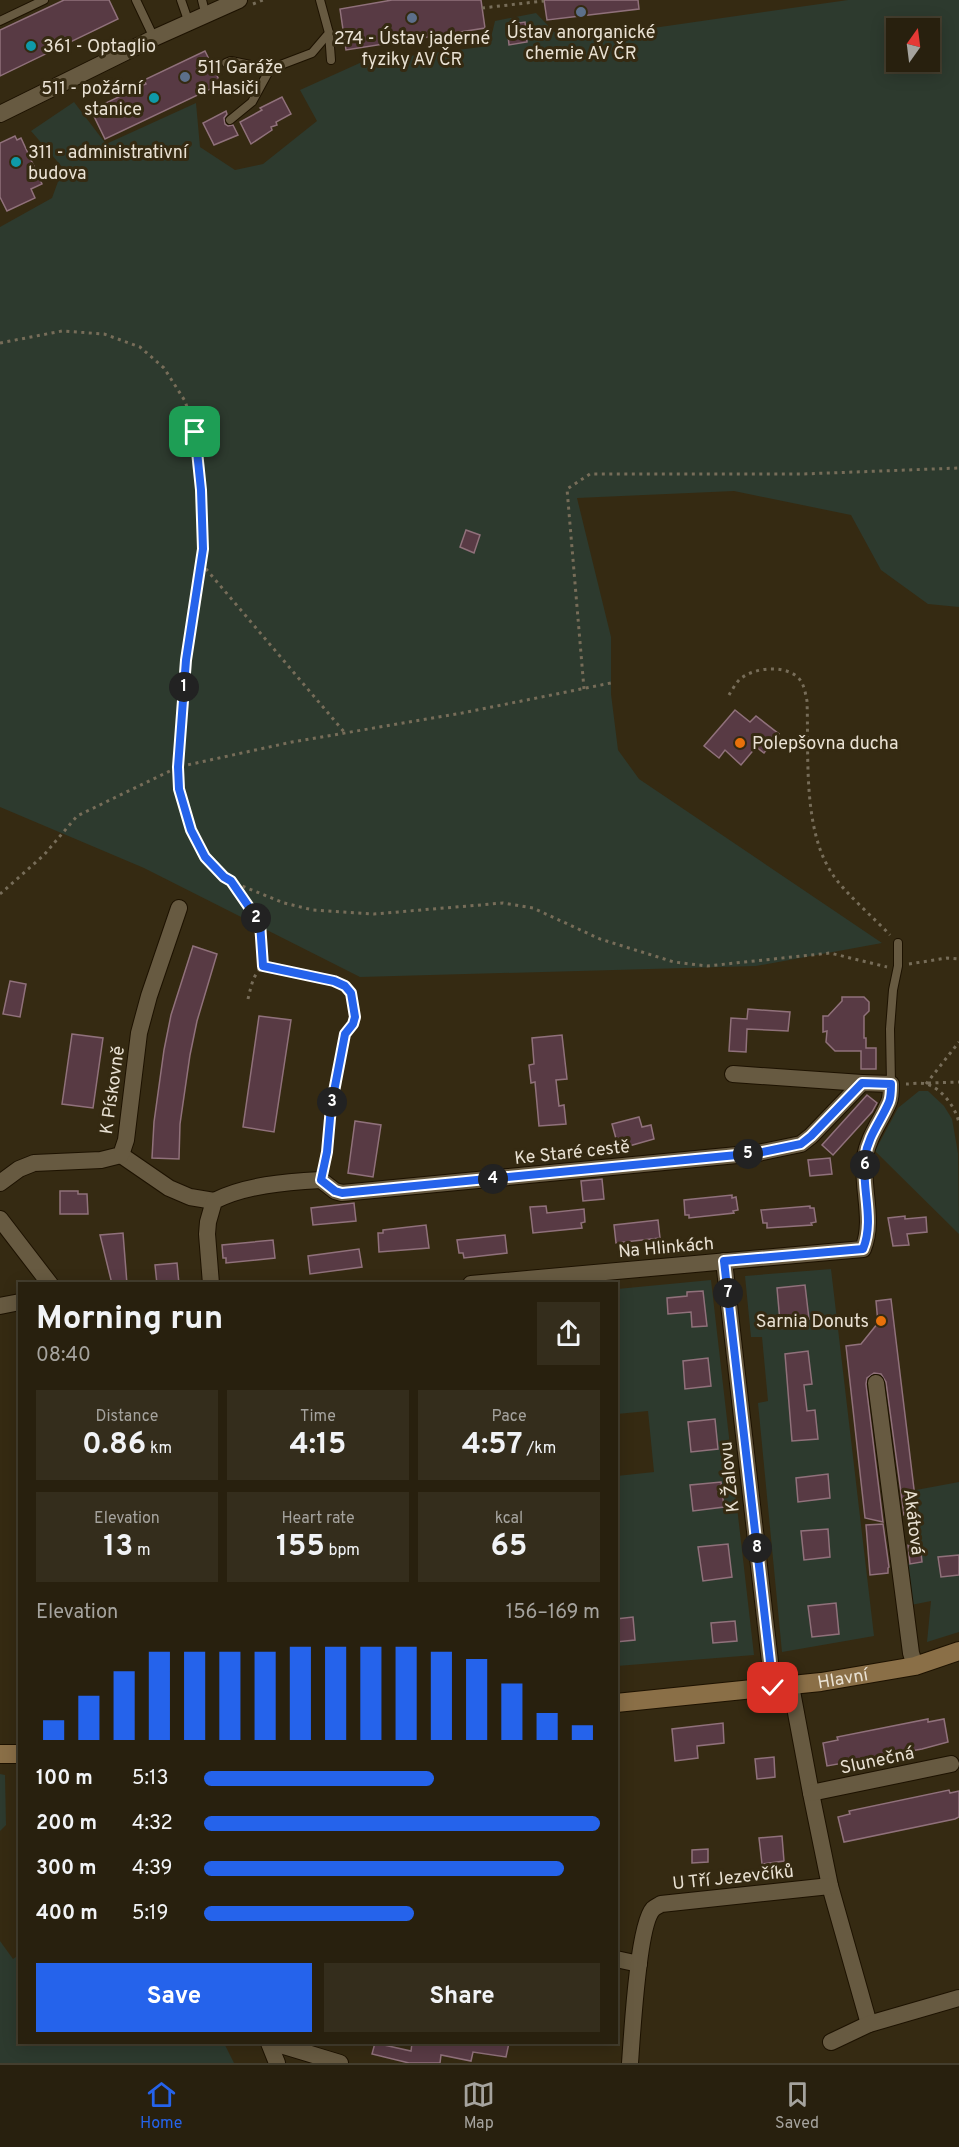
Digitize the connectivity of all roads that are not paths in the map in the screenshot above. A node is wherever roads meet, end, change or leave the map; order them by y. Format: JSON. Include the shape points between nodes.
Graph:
{"nodes":[{"id":1,"x":44,"y":0,"type":"edge"},
{"id":2,"x":136,"y":0,"type":"edge"},
{"id":3,"x":181,"y":0,"type":"edge"},
{"id":4,"x":239,"y":0,"type":"edge"},
{"id":5,"x":320,"y":0,"type":"edge"},
{"id":6,"x":204,"y":8,"type":"edge"},
{"id":7,"x":0,"y":21,"type":"edge"},
{"id":8,"x":189,"y":23,"type":"junction"},
{"id":9,"x":329,"y":33,"type":"junction"},
{"id":10,"x":154,"y":38,"type":"junction"},
{"id":11,"x":331,"y":60,"type":"dead end"},
{"id":12,"x":226,"y":63,"type":"dead end"},
{"id":13,"x":270,"y":69,"type":"junction"},
{"id":14,"x":0,"y":114,"type":"edge"},
{"id":15,"x":230,"y":120,"type":"dead end"},
{"id":16,"x":179,"y":908,"type":"dead end"},
{"id":17,"x":898,"y":943,"type":"road end"},
{"id":18,"x":345,"y":1034,"type":"road end"},
{"id":19,"x":733,"y":1074,"type":"dead end"},
{"id":20,"x":862,"y":1083,"type":"junction"},
{"id":21,"x":891,"y":1084,"type":"junction"},
{"id":22,"x":122,"y":1155,"type":"junction"},
{"id":23,"x":321,"y":1180,"type":"junction"},
{"id":24,"x":0,"y":1183,"type":"edge"},
{"id":25,"x":213,"y":1201,"type":"junction"},
{"id":26,"x":0,"y":1219,"type":"edge"},
{"id":27,"x":724,"y":1261,"type":"junction"},
{"id":28,"x":540,"y":1281,"type":"edge"},
{"id":29,"x":48,"y":1282,"type":"edge"},
{"id":30,"x":211,"y":1282,"type":"edge"},
{"id":31,"x":517,"y":1282,"type":"edge"},
{"id":32,"x":18,"y":1302,"type":"edge"},
{"id":33,"x":0,"y":1306,"type":"edge"},
{"id":34,"x":876,"y":1383,"type":"dead end"},
{"id":35,"x":959,"y":1651,"type":"edge"},
{"id":36,"x":915,"y":1666,"type":"junction"},
{"id":37,"x":782,"y":1687,"type":"junction"},
{"id":38,"x":618,"y":1703,"type":"edge"},
{"id":39,"x":0,"y":1754,"type":"edge"},
{"id":40,"x":18,"y":1754,"type":"edge"},
{"id":41,"x":951,"y":1764,"type":"dead end"},
{"id":42,"x":811,"y":1793,"type":"junction"},
{"id":43,"x":830,"y":1886,"type":"junction"},
{"id":44,"x":618,"y":1959,"type":"edge"},
{"id":45,"x":639,"y":1964,"type":"junction"},
{"id":46,"x":959,"y":1998,"type":"edge"},
{"id":47,"x":869,"y":2024,"type":"junction"},
{"id":48,"x":831,"y":2042,"type":"dead end"},
{"id":49,"x":269,"y":2044,"type":"edge"},
{"id":50,"x":277,"y":2044,"type":"edge"},
{"id":51,"x":277,"y":2063,"type":"edge"},
{"id":52,"x":340,"y":2063,"type":"edge"},
{"id":53,"x":630,"y":2063,"type":"edge"}],
"edges":[{"from":1,"to":7,"type":"lane"},
{"from":2,"to":10,"type":"lane"},
{"from":3,"to":8,"type":"lane"},
{"from":4,"to":6,"type":"street"},
{"from":5,"to":9,"type":"lane"},
{"from":6,"to":8,"type":"street"},
{"from":8,"to":10,"type":"street"},
{"from":9,"to":11,"type":"lane"},
{"from":9,"to":13,"type":"lane","via":[[312,53]]},
{"from":10,"to":14,"type":"street"},
{"from":12,"to":13,"type":"lane"},
{"from":13,"to":15,"type":"lane","via":[[252,102]]},
{"from":16,"to":22,"type":"street","name":"K Pískovně","via":[[140,1033]]},
{"from":17,"to":21,"type":"lane","via":[[890,1029]]},
{"from":18,"to":23,"type":"lane"},
{"from":19,"to":20,"type":"street"},
{"from":20,"to":21,"type":"street"},
{"from":20,"to":23,"type":"street","name":"Ke Staré cestě","via":[[801,1144],[758,1153],[342,1193]]},
{"from":21,"to":27,"type":"street","name":"Na Hlinkách","via":[[890,1101],[865,1156],[869,1229],[863,1249]]},
{"from":22,"to":24,"type":"street","name":"K Pískovně","via":[[101,1160],[34,1163]]},
{"from":22,"to":25,"type":"street","via":[[169,1188]]},
{"from":23,"to":25,"type":"street","via":[[242,1190]]},
{"from":25,"to":30,"type":"street","via":[[207,1234]]},
{"from":26,"to":29,"type":"street"},
{"from":27,"to":28,"type":"street","name":"Na Hlinkách"},
{"from":27,"to":37,"type":"street","name":"K Žalovu"},
{"from":28,"to":31,"type":"street","name":"Na Hlinkách"},
{"from":32,"to":33,"type":"street"},
{"from":34,"to":36,"type":"street","name":"Akátová"},
{"from":35,"to":36,"type":"street","name":"Hlavní"},
{"from":36,"to":37,"type":"street","name":"Hlavní"},
{"from":37,"to":38,"type":"street","name":"Hlavní"},
{"from":37,"to":42,"type":"street"},
{"from":39,"to":40,"type":"street"},
{"from":41,"to":42,"type":"street","name":"Slunečná"},
{"from":42,"to":43,"type":"street"},
{"from":43,"to":45,"type":"street","name":"U Tří Jezevčíků","via":[[661,1905],[653,1909],[648,1921]]},
{"from":43,"to":47,"type":"street"},
{"from":44,"to":45,"type":"street"},
{"from":45,"to":53,"type":"street","name":"U Tří Jezevčíků"},
{"from":46,"to":47,"type":"street"},
{"from":47,"to":48,"type":"street"},
{"from":49,"to":51,"type":"street"},
{"from":50,"to":52,"type":"street"}]}
